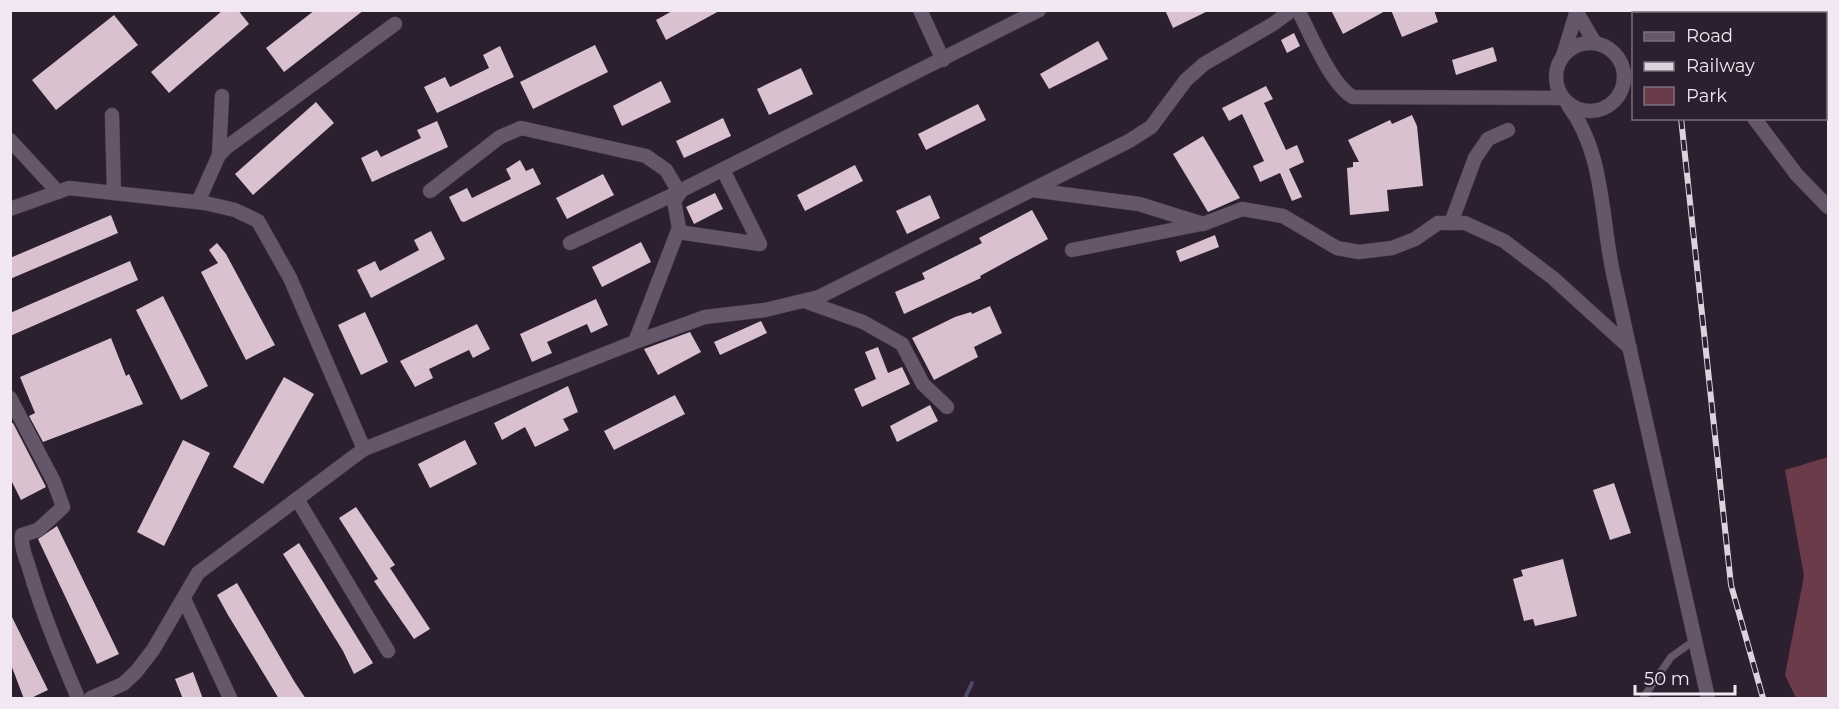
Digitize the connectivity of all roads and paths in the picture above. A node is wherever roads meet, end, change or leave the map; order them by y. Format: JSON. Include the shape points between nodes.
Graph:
{"nodes":[{"id":1,"x":920,"y":10,"type":"edge"},
{"id":2,"x":1039,"y":10,"type":"edge"},
{"id":3,"x":1292,"y":10,"type":"edge"},
{"id":4,"x":1298,"y":10,"type":"edge"},
{"id":5,"x":1576,"y":11,"type":"edge"},
{"id":6,"x":395,"y":24,"type":"dead end"},
{"id":7,"x":1595,"y":43,"type":"junction"},
{"id":8,"x":1563,"y":56,"type":"junction"},
{"id":9,"x":943,"y":60,"type":"junction"},
{"id":10,"x":1628,"y":63,"type":"edge"},
{"id":11,"x":222,"y":96,"type":"dead end"},
{"id":12,"x":1565,"y":101,"type":"junction"},
{"id":13,"x":1602,"y":110,"type":"junction"},
{"id":14,"x":112,"y":115,"type":"dead end"},
{"id":15,"x":1756,"y":120,"type":"edge"},
{"id":16,"x":1508,"y":130,"type":"dead end"},
{"id":17,"x":10,"y":140,"type":"edge"},
{"id":18,"x":1590,"y":143,"type":"junction"},
{"id":19,"x":219,"y":155,"type":"junction"},
{"id":20,"x":723,"y":170,"type":"junction"},
{"id":21,"x":1032,"y":190,"type":"junction"},
{"id":22,"x":430,"y":191,"type":"dead end"},
{"id":23,"x":58,"y":192,"type":"junction"},
{"id":24,"x":679,"y":192,"type":"junction"},
{"id":25,"x":114,"y":193,"type":"junction"},
{"id":26,"x":198,"y":202,"type":"junction"},
{"id":27,"x":1828,"y":207,"type":"edge"},
{"id":28,"x":10,"y":209,"type":"edge"},
{"id":29,"x":1451,"y":223,"type":"junction"},
{"id":30,"x":1203,"y":224,"type":"junction"},
{"id":31,"x":678,"y":232,"type":"junction"},
{"id":32,"x":570,"y":243,"type":"dead end"},
{"id":33,"x":1072,"y":250,"type":"dead end"},
{"id":34,"x":804,"y":300,"type":"junction"},
{"id":35,"x":635,"y":342,"type":"junction"},
{"id":36,"x":1630,"y":348,"type":"junction"},
{"id":37,"x":10,"y":398,"type":"edge"},
{"id":38,"x":947,"y":407,"type":"dead end"},
{"id":39,"x":364,"y":449,"type":"junction"},
{"id":40,"x":297,"y":499,"type":"junction"},
{"id":41,"x":184,"y":599,"type":"junction"},
{"id":42,"x":1695,"y":640,"type":"junction"},
{"id":43,"x":388,"y":651,"type":"dead end"},
{"id":44,"x":78,"y":699,"type":"edge"},
{"id":45,"x":91,"y":699,"type":"edge"},
{"id":46,"x":230,"y":699,"type":"edge"},
{"id":47,"x":1643,"y":699,"type":"edge"},
{"id":48,"x":1708,"y":699,"type":"edge"}],
"edges":[{"from":1,"to":9,"type":"street"},
{"from":2,"to":9,"type":"street"},
{"from":3,"to":21,"type":"street","via":[[1192,75],[1151,128]]},
{"from":4,"to":12,"type":"street","via":[[1333,74],[1353,97]]},
{"from":5,"to":7,"type":"street"},
{"from":5,"to":8,"type":"street"},
{"from":6,"to":19,"type":"street","via":[[245,131]]},
{"from":7,"to":8,"type":"street","via":[[1578,45]]},
{"from":7,"to":10,"type":"street"},
{"from":8,"to":12,"type":"street","via":[[1556,81]]},
{"from":9,"to":20,"type":"street"},
{"from":10,"to":13,"type":"street","via":[[1622,91]]},
{"from":11,"to":19,"type":"street"},
{"from":12,"to":13,"type":"street","via":[[1585,111]]},
{"from":12,"to":18,"type":"street","via":[[1581,122]]},
{"from":13,"to":18,"type":"street"},
{"from":14,"to":25,"type":"street"},
{"from":15,"to":27,"type":"street","via":[[1797,175]]},
{"from":16,"to":29,"type":"street","via":[[1488,139],[1475,158]]},
{"from":17,"to":23,"type":"street"},
{"from":18,"to":36,"type":"street"},
{"from":19,"to":26,"type":"street"},
{"from":20,"to":24,"type":"street"},
{"from":20,"to":31,"type":"street","via":[[760,244]]},
{"from":21,"to":30,"type":"street","via":[[1139,204]]},
{"from":21,"to":34,"type":"street","via":[[819,297]]},
{"from":22,"to":24,"type":"street","via":[[500,137],[521,128],[646,156],[666,170]]},
{"from":23,"to":25,"type":"street","via":[[69,188]]},
{"from":23,"to":28,"type":"street"},
{"from":24,"to":31,"type":"street","via":[[674,201]]},
{"from":24,"to":32,"type":"street"},
{"from":25,"to":26,"type":"street"},
{"from":26,"to":39,"type":"street","via":[[235,210],[258,221],[268,235]]},
{"from":29,"to":30,"type":"street","via":[[1438,223],[1392,248],[1359,252],[1337,248],[1283,216],[1263,212],[1242,209]]},
{"from":29,"to":36,"type":"street","via":[[1465,223],[1504,242],[1552,278]]},
{"from":30,"to":33,"type":"street"},
{"from":31,"to":35,"type":"street"},
{"from":34,"to":35,"type":"street","via":[[765,310],[705,317]]},
{"from":34,"to":38,"type":"street","via":[[863,322],[902,344],[923,384]]},
{"from":35,"to":39,"type":"street"},
{"from":36,"to":42,"type":"street"},
{"from":37,"to":44,"type":"street","via":[[63,507],[38,530],[22,535],[21,549],[45,621]]},
{"from":39,"to":40,"type":"street"},
{"from":40,"to":41,"type":"street","via":[[198,573]]},
{"from":40,"to":43,"type":"street"},
{"from":41,"to":45,"type":"street","via":[[136,672],[123,684]]},
{"from":41,"to":46,"type":"street"},
{"from":42,"to":47,"type":"lane","via":[[1671,657]]},
{"from":42,"to":48,"type":"street"}]}
